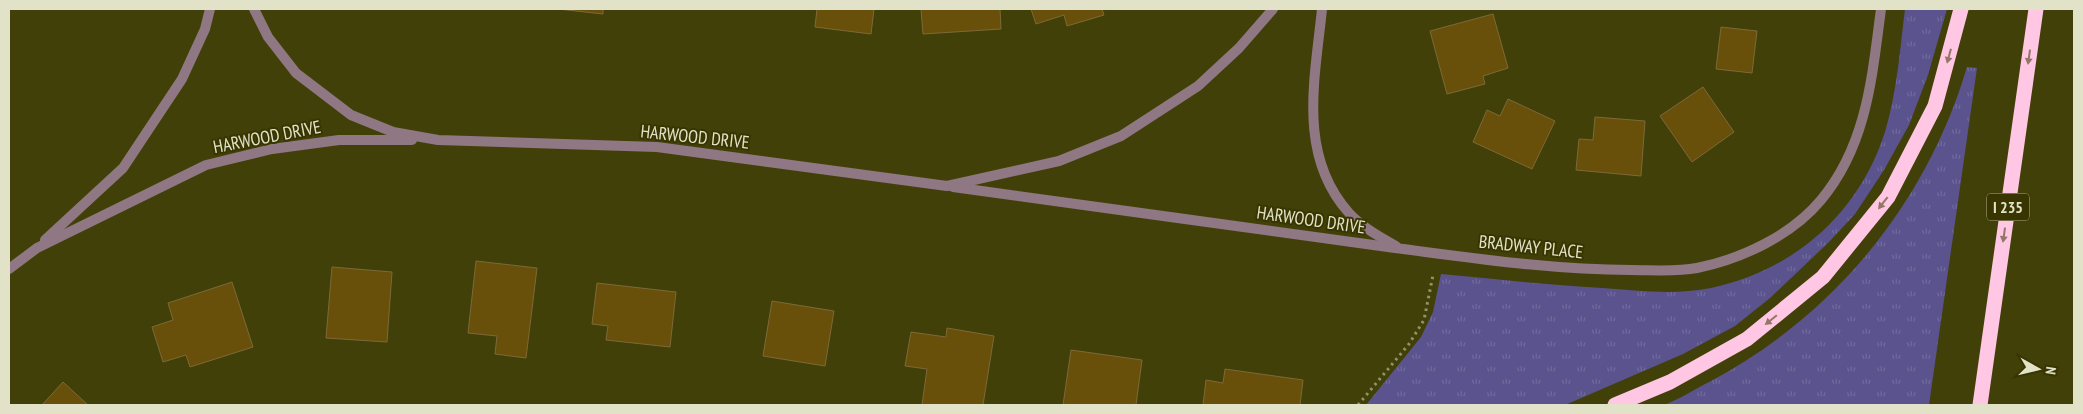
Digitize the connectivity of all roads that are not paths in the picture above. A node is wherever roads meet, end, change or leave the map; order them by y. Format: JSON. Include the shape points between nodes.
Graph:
{"nodes":[{"id":1,"x":210,"y":9,"type":"edge"},
{"id":2,"x":254,"y":9,"type":"edge"},
{"id":3,"x":1273,"y":9,"type":"edge"},
{"id":4,"x":1322,"y":9,"type":"edge"},
{"id":5,"x":1881,"y":9,"type":"edge"},
{"id":6,"x":1961,"y":9,"type":"edge"},
{"id":7,"x":2036,"y":9,"type":"edge"},
{"id":8,"x":438,"y":140,"type":"junction"},
{"id":9,"x":947,"y":186,"type":"junction"},
{"id":10,"x":37,"y":248,"type":"junction"},
{"id":11,"x":1399,"y":248,"type":"junction"},
{"id":12,"x":9,"y":269,"type":"edge"},
{"id":13,"x":1615,"y":405,"type":"edge"},
{"id":14,"x":1980,"y":405,"type":"edge"}],
"edges":[{"from":1,"to":10,"type":"street","via":[[205,29],[182,79],[123,168]]},
{"from":2,"to":8,"type":"street","name":"HARWOOD DRIVE","via":[[268,37],[296,73],[350,115],[393,132]]},
{"from":3,"to":9,"type":"street","name":"HARWOOD DRIVE","via":[[1198,86],[1121,136],[1059,161]]},
{"from":4,"to":11,"type":"street","name":"HARWOOD DRIVE","via":[[1312,117],[1315,146],[1337,196],[1350,214],[1370,231]]},
{"from":5,"to":11,"type":"street","name":"BRADWAY PLACE","via":[[1868,103],[1859,136],[1845,166],[1820,202],[1787,230],[1758,248],[1728,260],[1694,268],[1660,270],[1600,270]]},
{"from":6,"to":13,"type":"highway","one_way":true,"via":[[1935,106],[1888,197],[1823,277],[1747,339],[1670,382]]},
{"from":7,"to":14,"type":"highway","number":"I 235","one_way":true},
{"from":8,"to":9,"type":"street","name":"HARWOOD DRIVE","via":[[657,147]]},
{"from":8,"to":10,"type":"street","name":"HARWOOD DRIVE","via":[[339,140],[272,149],[206,165]]},
{"from":9,"to":11,"type":"street","name":"HARWOOD DRIVE"},
{"from":10,"to":12,"type":"street","name":"HARWOOD DRIVE"}]}
